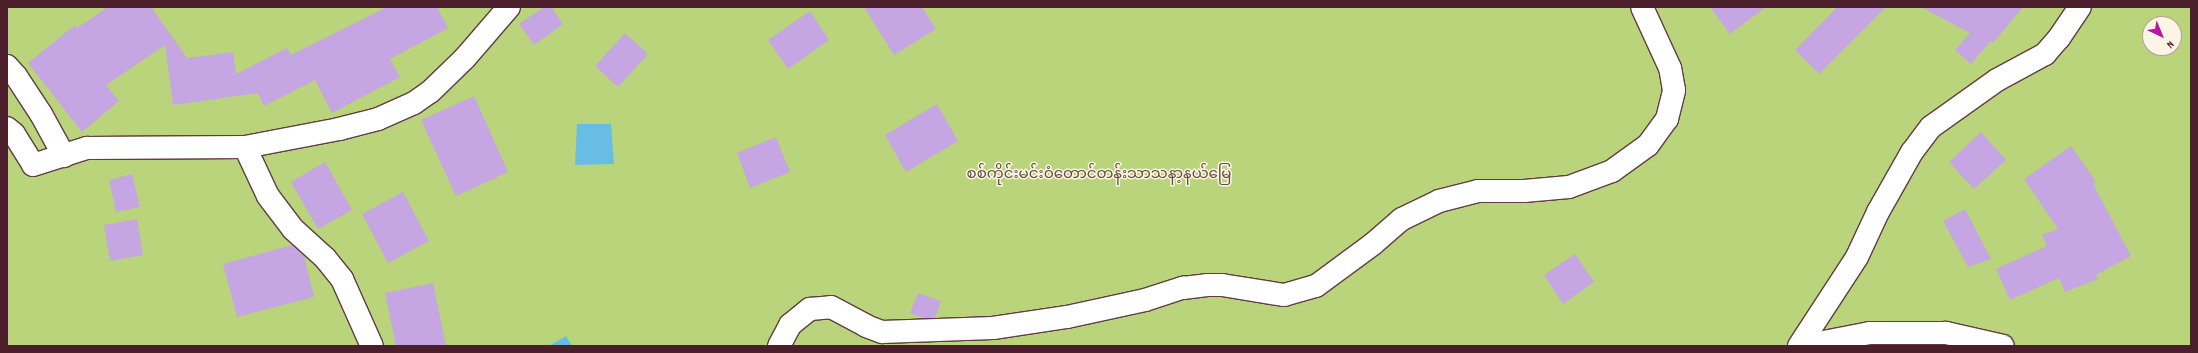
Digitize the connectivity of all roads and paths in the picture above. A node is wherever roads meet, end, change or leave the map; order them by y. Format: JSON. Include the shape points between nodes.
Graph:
{"nodes":[{"id":1,"x":509,"y":7,"type":"edge"},
{"id":2,"x":1642,"y":7,"type":"edge"},
{"id":3,"x":2080,"y":7,"type":"edge"},
{"id":4,"x":7,"y":66,"type":"edge"},
{"id":5,"x":7,"y":128,"type":"edge"},
{"id":6,"x":245,"y":147,"type":"junction"},
{"id":7,"x":64,"y":156,"type":"junction"},
{"id":8,"x":372,"y":346,"type":"edge"},
{"id":9,"x":778,"y":346,"type":"edge"},
{"id":10,"x":1799,"y":346,"type":"edge"},
{"id":11,"x":1802,"y":346,"type":"edge"},
{"id":12,"x":2003,"y":346,"type":"edge"}],
"edges":[{"from":1,"to":6,"type":"street","via":[[465,58],[430,92],[414,103],[378,119]]},
{"from":2,"to":9,"type":"street","via":[[1670,68],[1674,90],[1667,119],[1648,145],[1612,171],[1569,187],[1524,191],[1478,191],[1439,201],[1402,219],[1316,286],[1284,295],[1207,285],[1183,288],[1145,300],[1067,317],[1000,327],[882,332],[831,307],[810,309],[790,325]]},
{"from":3,"to":10,"type":"street","via":[[2045,54],[1997,80],[1931,127],[1912,152],[1889,192],[1857,257]]},
{"from":4,"to":7,"type":"street","via":[[33,101]]},
{"from":5,"to":7,"type":"street","via":[[14,134],[33,165]]},
{"from":6,"to":7,"type":"street","via":[[87,148]]},
{"from":6,"to":8,"type":"street","via":[[268,196],[293,229],[325,258],[342,279]]},
{"from":11,"to":12,"type":"street","via":[[1870,333],[1946,333]]}]}
